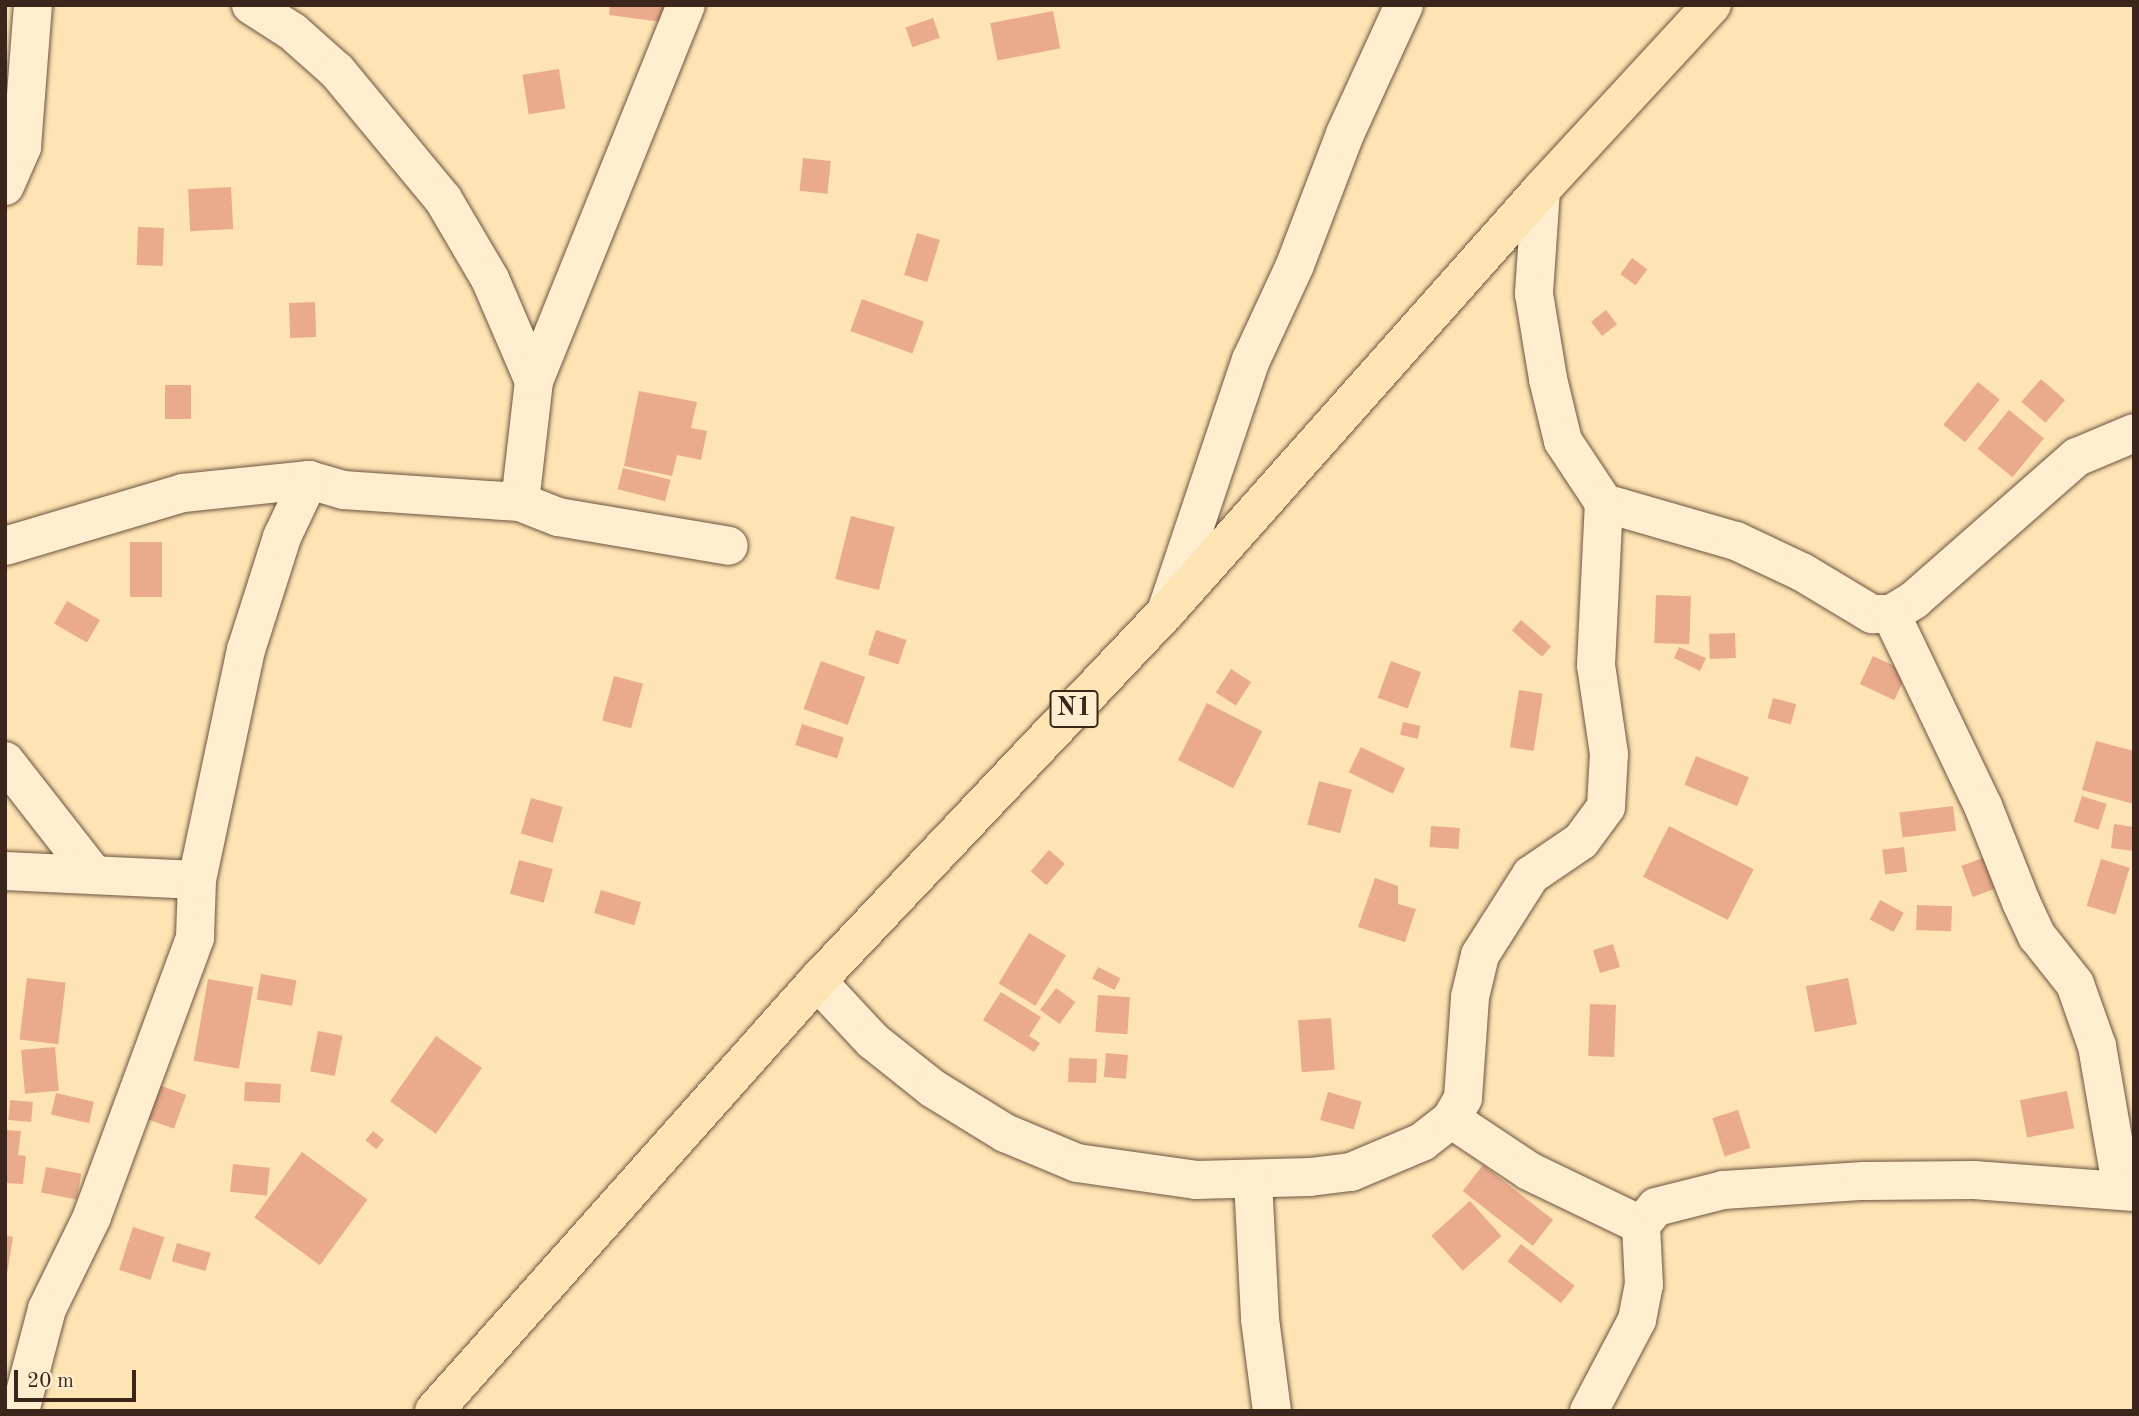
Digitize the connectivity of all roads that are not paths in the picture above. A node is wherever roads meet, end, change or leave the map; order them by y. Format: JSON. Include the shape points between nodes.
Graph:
{"nodes":[{"id":1,"x":33,"y":5,"type":"edge"},
{"id":2,"x":251,"y":5,"type":"edge"},
{"id":3,"x":686,"y":5,"type":"edge"},
{"id":4,"x":1404,"y":5,"type":"edge"},
{"id":5,"x":1712,"y":5,"type":"edge"},
{"id":6,"x":5,"y":186,"type":"edge"},
{"id":7,"x":1541,"y":190,"type":"junction"},
{"id":8,"x":534,"y":381,"type":"junction"},
{"id":9,"x":2134,"y":433,"type":"edge"},
{"id":10,"x":309,"y":481,"type":"junction"},
{"id":11,"x":520,"y":502,"type":"junction"},
{"id":12,"x":1604,"y":503,"type":"junction"},
{"id":13,"x":5,"y":546,"type":"edge"},
{"id":14,"x":729,"y":546,"type":"dead end"},
{"id":15,"x":1166,"y":612,"type":"junction"},
{"id":16,"x":1891,"y":614,"type":"junction"},
{"id":17,"x":5,"y":761,"type":"edge"},
{"id":18,"x":5,"y":871,"type":"edge"},
{"id":19,"x":94,"y":875,"type":"junction"},
{"id":20,"x":197,"y":880,"type":"junction"},
{"id":21,"x":817,"y":981,"type":"junction"},
{"id":22,"x":1451,"y":1119,"type":"junction"},
{"id":23,"x":1253,"y":1180,"type":"junction"},
{"id":24,"x":2128,"y":1191,"type":"edge"},
{"id":25,"x":1641,"y":1225,"type":"junction"},
{"id":26,"x":20,"y":1411,"type":"edge"},
{"id":27,"x":434,"y":1411,"type":"edge"},
{"id":28,"x":1272,"y":1411,"type":"edge"},
{"id":29,"x":1588,"y":1411,"type":"edge"}],
"edges":[{"from":1,"to":6,"type":"street","via":[[22,147]]},
{"from":2,"to":8,"type":"street","via":[[293,32],[337,71],[443,199],[490,279]]},
{"from":3,"to":8,"type":"street"},
{"from":4,"to":15,"type":"street","via":[[1251,360]]},
{"from":5,"to":7,"type":"highway","number":"N1"},
{"from":7,"to":12,"type":"street","via":[[1534,294],[1548,379],[1563,441]]},
{"from":7,"to":15,"type":"highway","number":"N1"},
{"from":8,"to":11,"type":"street"},
{"from":9,"to":16,"type":"street","via":[[2077,457],[1923,593]]},
{"from":10,"to":11,"type":"street","via":[[343,490]]},
{"from":10,"to":13,"type":"street","via":[[183,493]]},
{"from":10,"to":20,"type":"street","via":[[282,537],[246,650]]},
{"from":11,"to":14,"type":"street","via":[[558,517]]},
{"from":12,"to":16,"type":"street","via":[[1736,541],[1802,572],[1872,614]]},
{"from":12,"to":22,"type":"street","via":[[1596,665],[1609,754],[1606,807],[1581,841],[1531,874],[1480,955],[1470,997],[1463,1098]]},
{"from":15,"to":21,"type":"highway","number":"N1"},
{"from":16,"to":24,"type":"street","via":[[1983,806],[2037,936],[2075,984],[2097,1046]]},
{"from":17,"to":19,"type":"street"},
{"from":18,"to":19,"type":"street"},
{"from":19,"to":20,"type":"street"},
{"from":20,"to":26,"type":"street","via":[[195,938],[92,1217],[47,1309]]},
{"from":21,"to":23,"type":"street","via":[[873,1041],[932,1088],[1005,1133],[1077,1163],[1158,1177]]},
{"from":21,"to":27,"type":"highway","number":"N1"},
{"from":22,"to":23,"type":"street","via":[[1422,1142],[1351,1172]]},
{"from":22,"to":25,"type":"street","via":[[1529,1171]]},
{"from":23,"to":28,"type":"street","via":[[1260,1319]]},
{"from":24,"to":25,"type":"street","via":[[1935,1179],[1723,1190],[1656,1207]]},
{"from":25,"to":29,"type":"street","via":[[1644,1286],[1637,1320]]}]}
